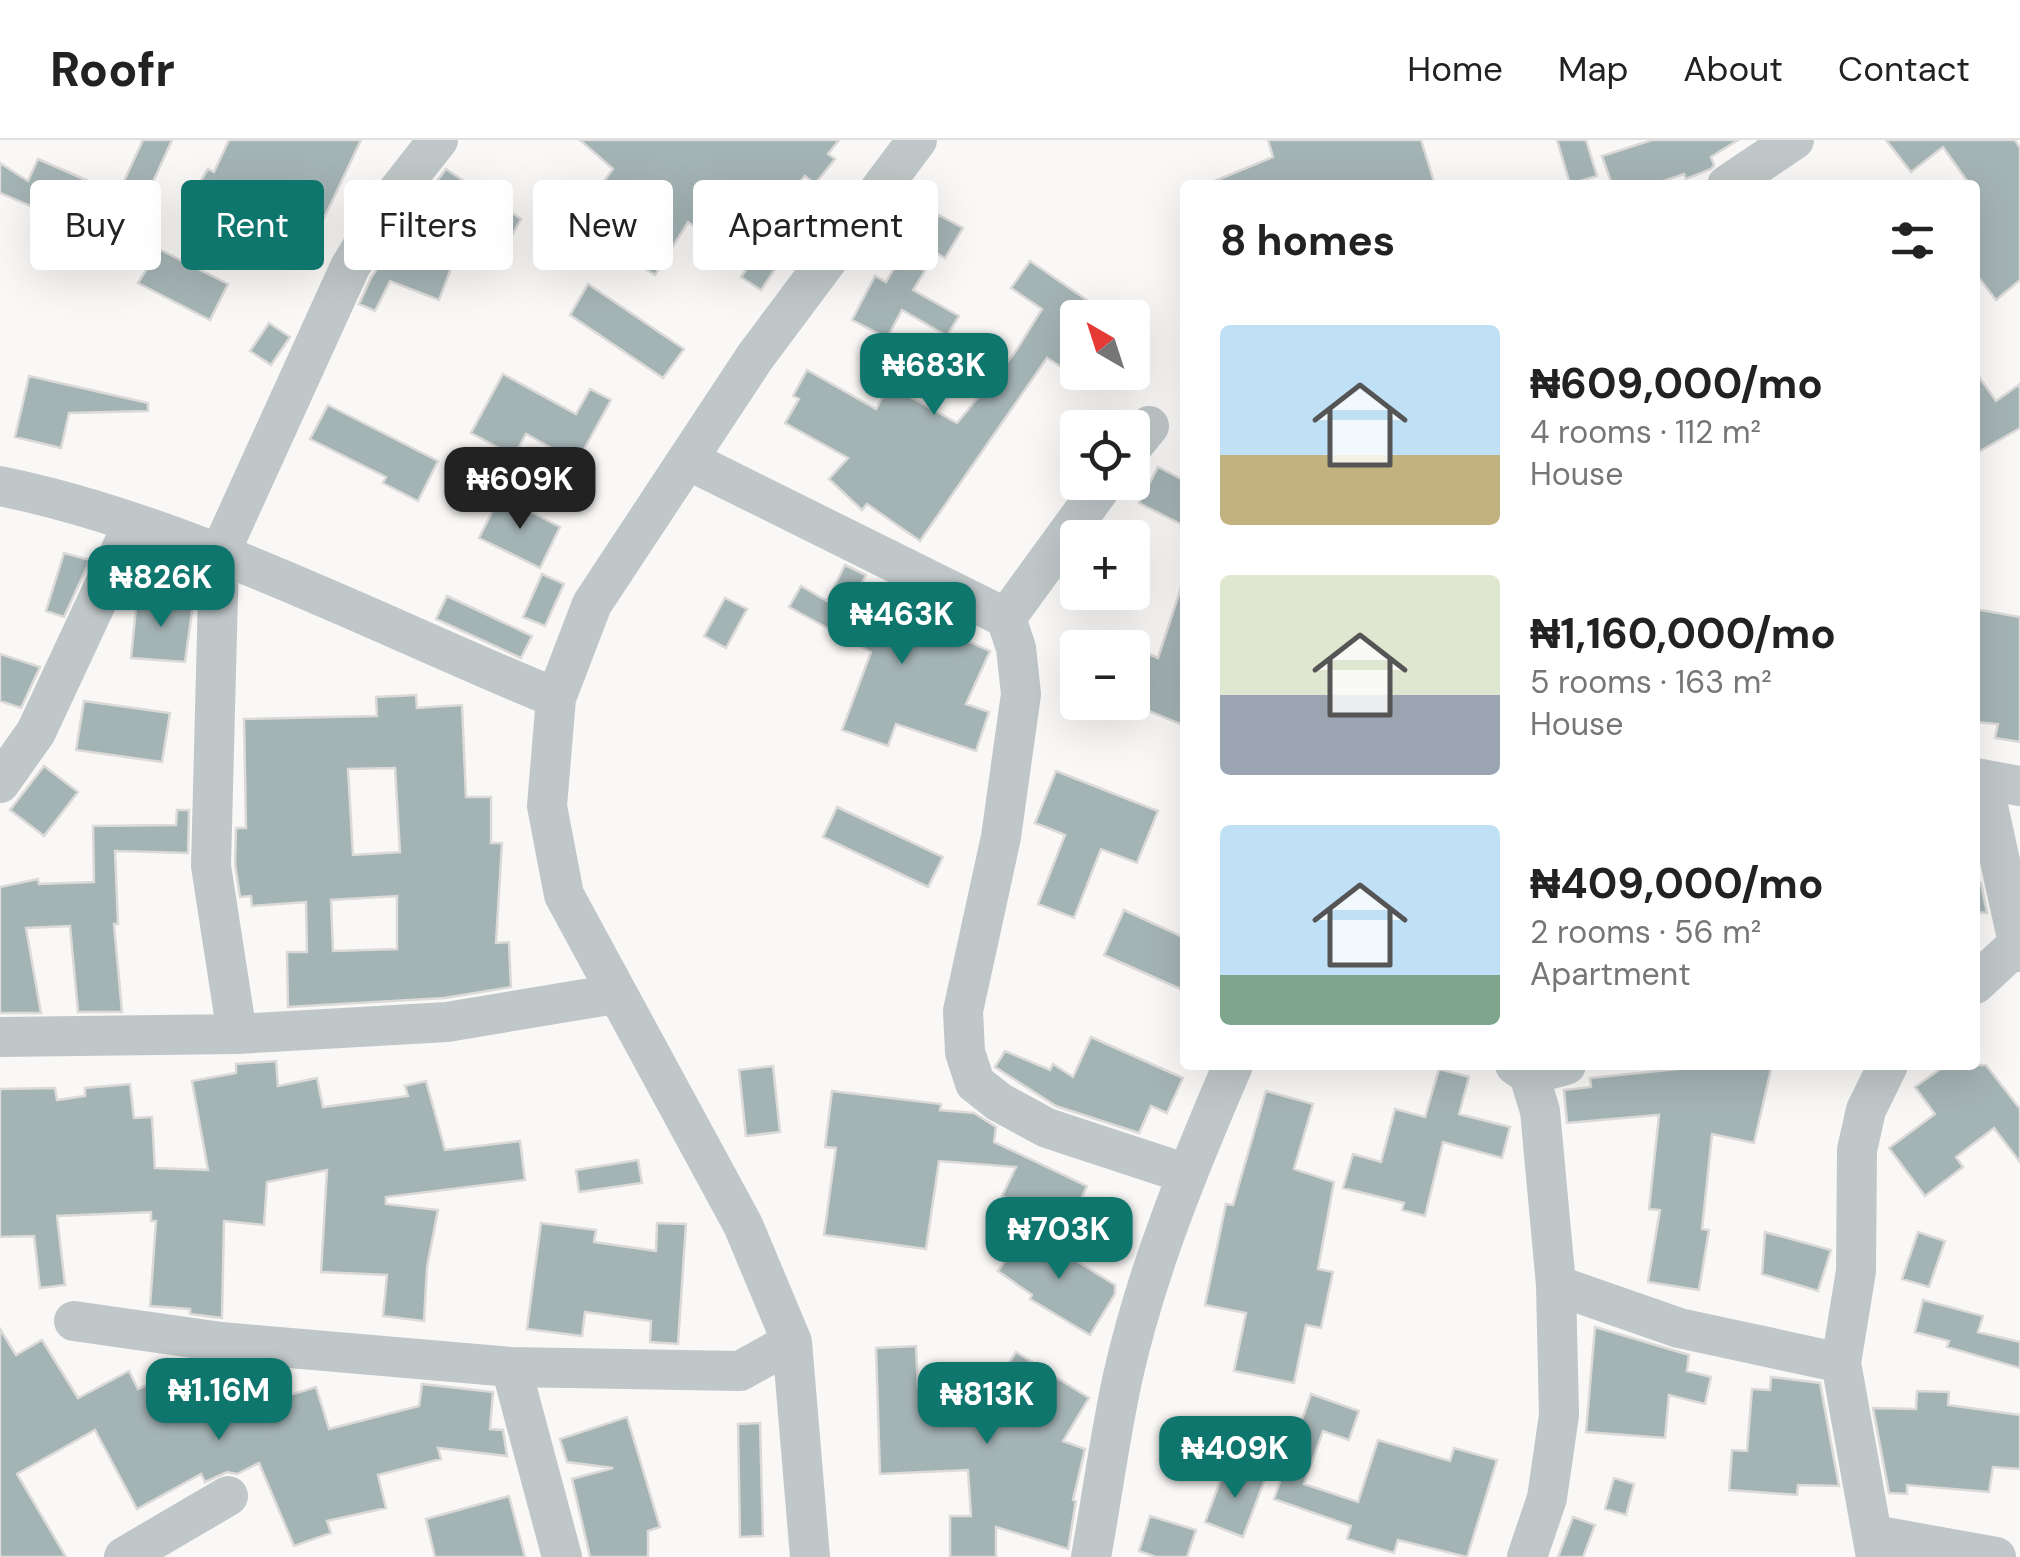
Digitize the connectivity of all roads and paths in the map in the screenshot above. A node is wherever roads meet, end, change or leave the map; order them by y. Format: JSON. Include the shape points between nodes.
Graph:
{"nodes":[{"id":1,"x":438,"y":140,"type":"edge"},
{"id":2,"x":917,"y":140,"type":"edge"},
{"id":3,"x":1794,"y":140,"type":"edge"},
{"id":4,"x":1734,"y":180,"type":"edge"},
{"id":5,"x":688,"y":460,"type":"junction"},
{"id":6,"x":0,"y":486,"type":"edge"},
{"id":7,"x":1092,"y":500,"type":"edge"},
{"id":8,"x":133,"y":524,"type":"junction"},
{"id":9,"x":219,"y":555,"type":"junction"},
{"id":10,"x":1006,"y":618,"type":"junction"},
{"id":11,"x":556,"y":698,"type":"junction"},
{"id":12,"x":1992,"y":781,"type":"edge"},
{"id":13,"x":0,"y":783,"type":"edge"},
{"id":14,"x":2018,"y":949,"type":"edge"},
{"id":15,"x":1980,"y":980,"type":"edge"},
{"id":16,"x":616,"y":994,"type":"junction"},
{"id":17,"x":236,"y":1034,"type":"junction"},
{"id":18,"x":0,"y":1037,"type":"edge"},
{"id":19,"x":1231,"y":1070,"type":"edge"},
{"id":20,"x":1537,"y":1070,"type":"edge"},
{"id":21,"x":1886,"y":1070,"type":"edge"},
{"id":22,"x":1187,"y":1174,"type":"junction"},
{"id":23,"x":1556,"y":1284,"type":"junction"},
{"id":24,"x":74,"y":1321,"type":"dead end"},
{"id":25,"x":792,"y":1342,"type":"junction"},
{"id":26,"x":1841,"y":1363,"type":"junction"},
{"id":27,"x":511,"y":1367,"type":"junction"},
{"id":28,"x":228,"y":1496,"type":"dead end"},
{"id":29,"x":1875,"y":1546,"type":"edge"},
{"id":30,"x":124,"y":1557,"type":"edge"},
{"id":31,"x":562,"y":1557,"type":"edge"},
{"id":32,"x":810,"y":1557,"type":"edge"},
{"id":33,"x":1090,"y":1557,"type":"edge"},
{"id":34,"x":1528,"y":1557,"type":"edge"},
{"id":35,"x":1996,"y":1557,"type":"edge"}],
"edges":[{"from":1,"to":9,"type":"street","via":[[390,200],[350,267]]},
{"from":2,"to":5,"type":"street","via":[[755,357]]},
{"from":3,"to":4,"type":"street"},
{"from":5,"to":10,"type":"street"},
{"from":5,"to":11,"type":"street","via":[[592,604]]},
{"from":6,"to":8,"type":"street"},
{"from":7,"to":10,"type":"street"},
{"from":8,"to":9,"type":"street"},
{"from":8,"to":13,"type":"street","via":[[36,732]]},
{"from":9,"to":11,"type":"street"},
{"from":9,"to":17,"type":"street","via":[[210,866]]},
{"from":10,"to":22,"type":"street","via":[[1021,694],[1001,837],[963,1011],[975,1083],[1047,1128]]},
{"from":11,"to":16,"type":"street","via":[[548,806],[552,852],[564,895]]},
{"from":12,"to":14,"type":"street"},
{"from":14,"to":15,"type":"street"},
{"from":16,"to":17,"type":"street","via":[[447,1022]]},
{"from":16,"to":25,"type":"street","via":[[743,1226]]},
{"from":17,"to":18,"type":"street"},
{"from":19,"to":22,"type":"street"},
{"from":20,"to":23,"type":"street"},
{"from":21,"to":26,"type":"street","via":[[1857,1150],[1856,1270]]},
{"from":22,"to":33,"type":"street","via":[[1122,1377]]},
{"from":23,"to":26,"type":"street","via":[[1679,1328]]},
{"from":23,"to":34,"type":"street","via":[[1559,1415],[1548,1498]]},
{"from":24,"to":27,"type":"street","via":[[221,1342]]},
{"from":25,"to":27,"type":"street","via":[[740,1371]]},
{"from":25,"to":32,"type":"street"},
{"from":26,"to":29,"type":"street"},
{"from":27,"to":31,"type":"street"},
{"from":28,"to":30,"type":"street"},
{"from":29,"to":35,"type":"street"}]}
